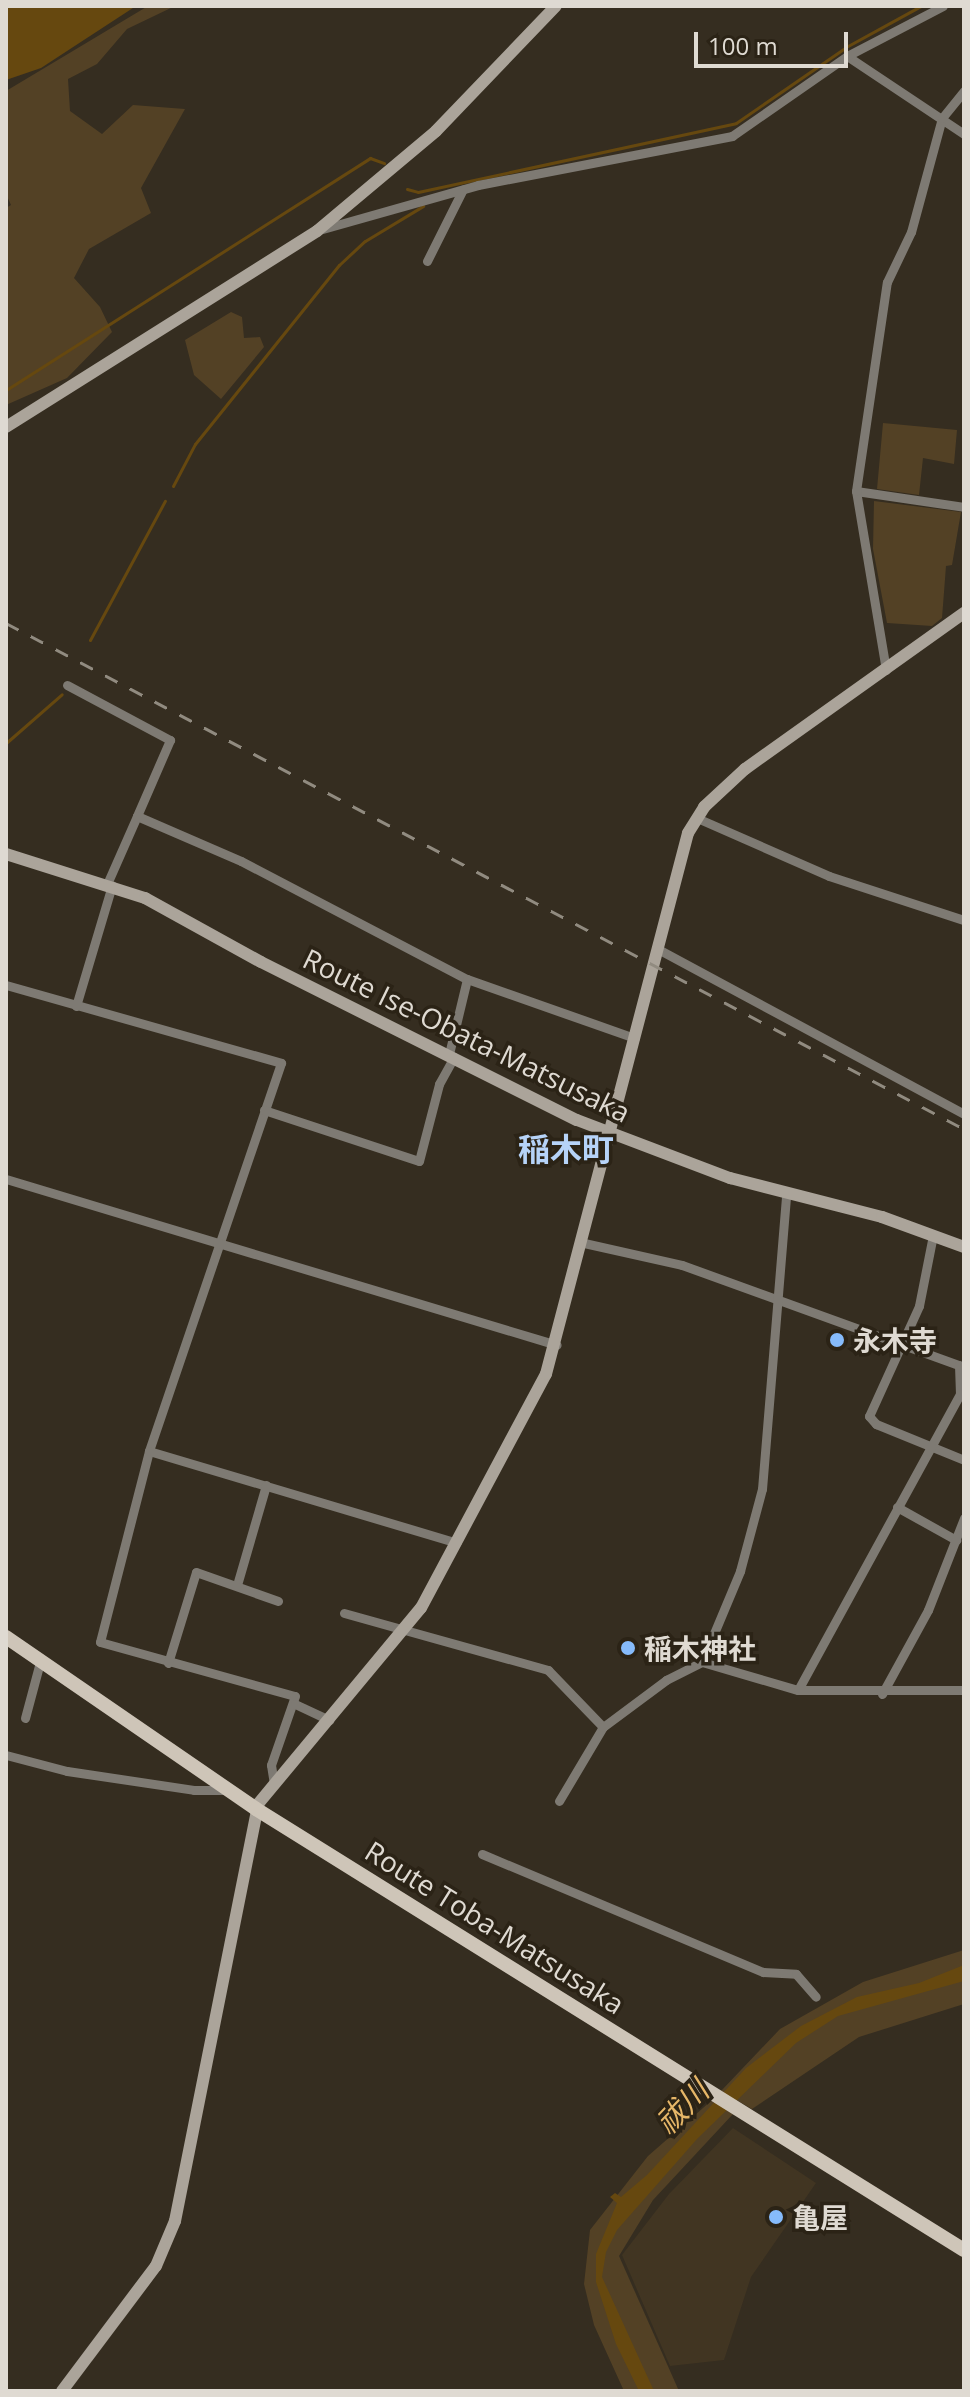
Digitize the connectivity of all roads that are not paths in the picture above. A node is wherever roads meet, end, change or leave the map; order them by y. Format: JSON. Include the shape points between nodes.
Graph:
{"nodes":[{"id":1,"x":556,"y":6,"type":"edge"},
{"id":2,"x":943,"y":6,"type":"edge"},
{"id":3,"x":847,"y":56,"type":"junction"},
{"id":4,"x":964,"y":91,"type":"edge"},
{"id":5,"x":942,"y":118,"type":"junction"},
{"id":6,"x":964,"y":134,"type":"edge"},
{"id":7,"x":463,"y":189,"type":"junction"},
{"id":8,"x":317,"y":231,"type":"junction"},
{"id":9,"x":427,"y":261,"type":"dead end"},
{"id":10,"x":6,"y":427,"type":"edge"},
{"id":11,"x":856,"y":491,"type":"junction"},
{"id":12,"x":964,"y":507,"type":"edge"},
{"id":13,"x":964,"y":613,"type":"edge"},
{"id":14,"x":886,"y":670,"type":"junction"},
{"id":15,"x":67,"y":685,"type":"dead end"},
{"id":16,"x":137,"y":816,"type":"junction"},
{"id":17,"x":697,"y":818,"type":"junction"},
{"id":18,"x":6,"y":854,"type":"edge"},
{"id":19,"x":109,"y":885,"type":"junction"},
{"id":20,"x":964,"y":920,"type":"edge"},
{"id":21,"x":656,"y":948,"type":"junction"},
{"id":22,"x":467,"y":979,"type":"junction"},
{"id":23,"x":6,"y":985,"type":"edge"},
{"id":24,"x":76,"y":1006,"type":"junction"},
{"id":25,"x":635,"y":1038,"type":"junction"},
{"id":26,"x":452,"y":1056,"type":"junction"},
{"id":27,"x":264,"y":1110,"type":"junction"},
{"id":28,"x":964,"y":1114,"type":"edge"},
{"id":29,"x":609,"y":1132,"type":"junction"},
{"id":30,"x":6,"y":1179,"type":"edge"},
{"id":31,"x":786,"y":1195,"type":"junction"},
{"id":32,"x":933,"y":1235,"type":"junction"},
{"id":33,"x":584,"y":1243,"type":"junction"},
{"id":34,"x":219,"y":1244,"type":"junction"},
{"id":35,"x":964,"y":1247,"type":"edge"},
{"id":36,"x":776,"y":1298,"type":"junction"},
{"id":37,"x":899,"y":1344,"type":"junction"},
{"id":38,"x":557,"y":1345,"type":"junction"},
{"id":39,"x":930,"y":1446,"type":"junction"},
{"id":40,"x":149,"y":1451,"type":"junction"},
{"id":41,"x":964,"y":1460,"type":"edge"},
{"id":42,"x":266,"y":1485,"type":"junction"},
{"id":43,"x":897,"y":1507,"type":"junction"},
{"id":44,"x":964,"y":1518,"type":"edge"},
{"id":45,"x":956,"y":1540,"type":"junction"},
{"id":46,"x":457,"y":1543,"type":"junction"},
{"id":47,"x":237,"y":1585,"type":"junction"},
{"id":48,"x":278,"y":1601,"type":"dead end"},
{"id":49,"x":344,"y":1613,"type":"dead end"},
{"id":50,"x":405,"y":1631,"type":"junction"},
{"id":51,"x":6,"y":1637,"type":"edge"},
{"id":52,"x":40,"y":1662,"type":"junction"},
{"id":53,"x":702,"y":1662,"type":"junction"},
{"id":54,"x":168,"y":1663,"type":"junction"},
{"id":55,"x":798,"y":1690,"type":"junction"},
{"id":56,"x":964,"y":1690,"type":"edge"},
{"id":57,"x":882,"y":1694,"type":"junction"},
{"id":58,"x":295,"y":1704,"type":"junction"},
{"id":59,"x":25,"y":1718,"type":"dead end"},
{"id":60,"x":330,"y":1720,"type":"junction"},
{"id":61,"x":603,"y":1727,"type":"junction"},
{"id":62,"x":6,"y":1755,"type":"edge"},
{"id":63,"x":274,"y":1783,"type":"junction"},
{"id":64,"x":228,"y":1790,"type":"junction"},
{"id":65,"x":559,"y":1801,"type":"dead end"},
{"id":66,"x":256,"y":1809,"type":"junction"},
{"id":67,"x":482,"y":1854,"type":"dead end"},
{"id":68,"x":816,"y":1997,"type":"dead end"},
{"id":69,"x":964,"y":2250,"type":"edge"},
{"id":70,"x":64,"y":2390,"type":"edge"}],
"edges":[{"from":1,"to":8,"type":"street","via":[[436,131]]},
{"from":2,"to":3,"type":"street"},
{"from":3,"to":5,"type":"street"},
{"from":3,"to":7,"type":"street","via":[[732,136]]},
{"from":4,"to":5,"type":"street"},
{"from":5,"to":6,"type":"street"},
{"from":5,"to":11,"type":"street","via":[[911,232],[887,282]]},
{"from":7,"to":8,"type":"street"},
{"from":7,"to":9,"type":"street"},
{"from":8,"to":10,"type":"street"},
{"from":11,"to":12,"type":"street"},
{"from":11,"to":14,"type":"street"},
{"from":13,"to":14,"type":"street"},
{"from":14,"to":17,"type":"street","via":[[745,769]]},
{"from":15,"to":16,"type":"street","via":[[170,740]]},
{"from":16,"to":19,"type":"street"},
{"from":16,"to":22,"type":"street","via":[[241,861]]},
{"from":17,"to":20,"type":"street","via":[[829,876]]},
{"from":17,"to":21,"type":"street","via":[[683,844]]},
{"from":18,"to":19,"type":"street","name":"Route Ise-Obata-Matsusaka"},
{"from":19,"to":24,"type":"street"},
{"from":19,"to":26,"type":"street","name":"Route Ise-Obata-Matsusaka","via":[[165,907],[240,951]]},
{"from":21,"to":25,"type":"street"},
{"from":21,"to":28,"type":"street"},
{"from":22,"to":25,"type":"street"},
{"from":22,"to":26,"type":"street"},
{"from":23,"to":24,"type":"street"},
{"from":24,"to":27,"type":"street","via":[[281,1063]]},
{"from":25,"to":29,"type":"street"},
{"from":26,"to":27,"type":"street","via":[[439,1084],[419,1161]]},
{"from":26,"to":29,"type":"street","name":"Route Ise-Obata-Matsusaka","via":[[521,1094]]},
{"from":27,"to":34,"type":"street"},
{"from":29,"to":31,"type":"street","name":"Route Ise-Obata-Matsusaka"},
{"from":29,"to":33,"type":"street"},
{"from":30,"to":34,"type":"street"},
{"from":31,"to":32,"type":"street","name":"Route Ise-Obata-Matsusaka"},
{"from":31,"to":36,"type":"street"},
{"from":32,"to":35,"type":"street","name":"Route Ise-Obata-Matsusaka"},
{"from":32,"to":37,"type":"street","via":[[919,1306]]},
{"from":33,"to":36,"type":"street","via":[[682,1265]]},
{"from":33,"to":38,"type":"street"},
{"from":34,"to":38,"type":"street"},
{"from":34,"to":40,"type":"street"},
{"from":36,"to":37,"type":"street"},
{"from":36,"to":53,"type":"street","via":[[762,1489],[740,1571]]},
{"from":37,"to":39,"type":"street","via":[[870,1420]]},
{"from":37,"to":39,"type":"street","via":[[959,1365],[960,1394]]},
{"from":38,"to":46,"type":"street"},
{"from":39,"to":41,"type":"street"},
{"from":39,"to":43,"type":"street"},
{"from":40,"to":42,"type":"street"},
{"from":40,"to":54,"type":"street","via":[[100,1642]]},
{"from":42,"to":46,"type":"street"},
{"from":42,"to":47,"type":"street"},
{"from":43,"to":45,"type":"street"},
{"from":43,"to":55,"type":"street"},
{"from":44,"to":45,"type":"street"},
{"from":45,"to":57,"type":"street","via":[[928,1610]]},
{"from":46,"to":50,"type":"street"},
{"from":47,"to":48,"type":"street"},
{"from":47,"to":54,"type":"street","via":[[196,1572]]},
{"from":49,"to":50,"type":"street"},
{"from":50,"to":60,"type":"street"},
{"from":50,"to":61,"type":"street","via":[[548,1670]]},
{"from":51,"to":52,"type":"main road","name":"Route Toba-Matsusaka"},
{"from":52,"to":59,"type":"street"},
{"from":52,"to":64,"type":"main road","name":"Route Toba-Matsusaka"},
{"from":53,"to":55,"type":"street"},
{"from":53,"to":61,"type":"street","via":[[666,1680]]},
{"from":54,"to":58,"type":"street","via":[[295,1696]]},
{"from":55,"to":57,"type":"street"},
{"from":56,"to":57,"type":"street"},
{"from":58,"to":60,"type":"street"},
{"from":58,"to":63,"type":"street","via":[[271,1765]]},
{"from":60,"to":63,"type":"street"},
{"from":61,"to":65,"type":"street"},
{"from":62,"to":64,"type":"street","via":[[67,1771],[208,1792]]},
{"from":63,"to":66,"type":"street"},
{"from":64,"to":66,"type":"main road","name":"Route Toba-Matsusaka"},
{"from":66,"to":69,"type":"main road","name":"Route Toba-Matsusaka"},
{"from":66,"to":70,"type":"street","via":[[175,2221],[156,2266]]},
{"from":67,"to":68,"type":"street","via":[[763,1972],[796,1974]]}]}
